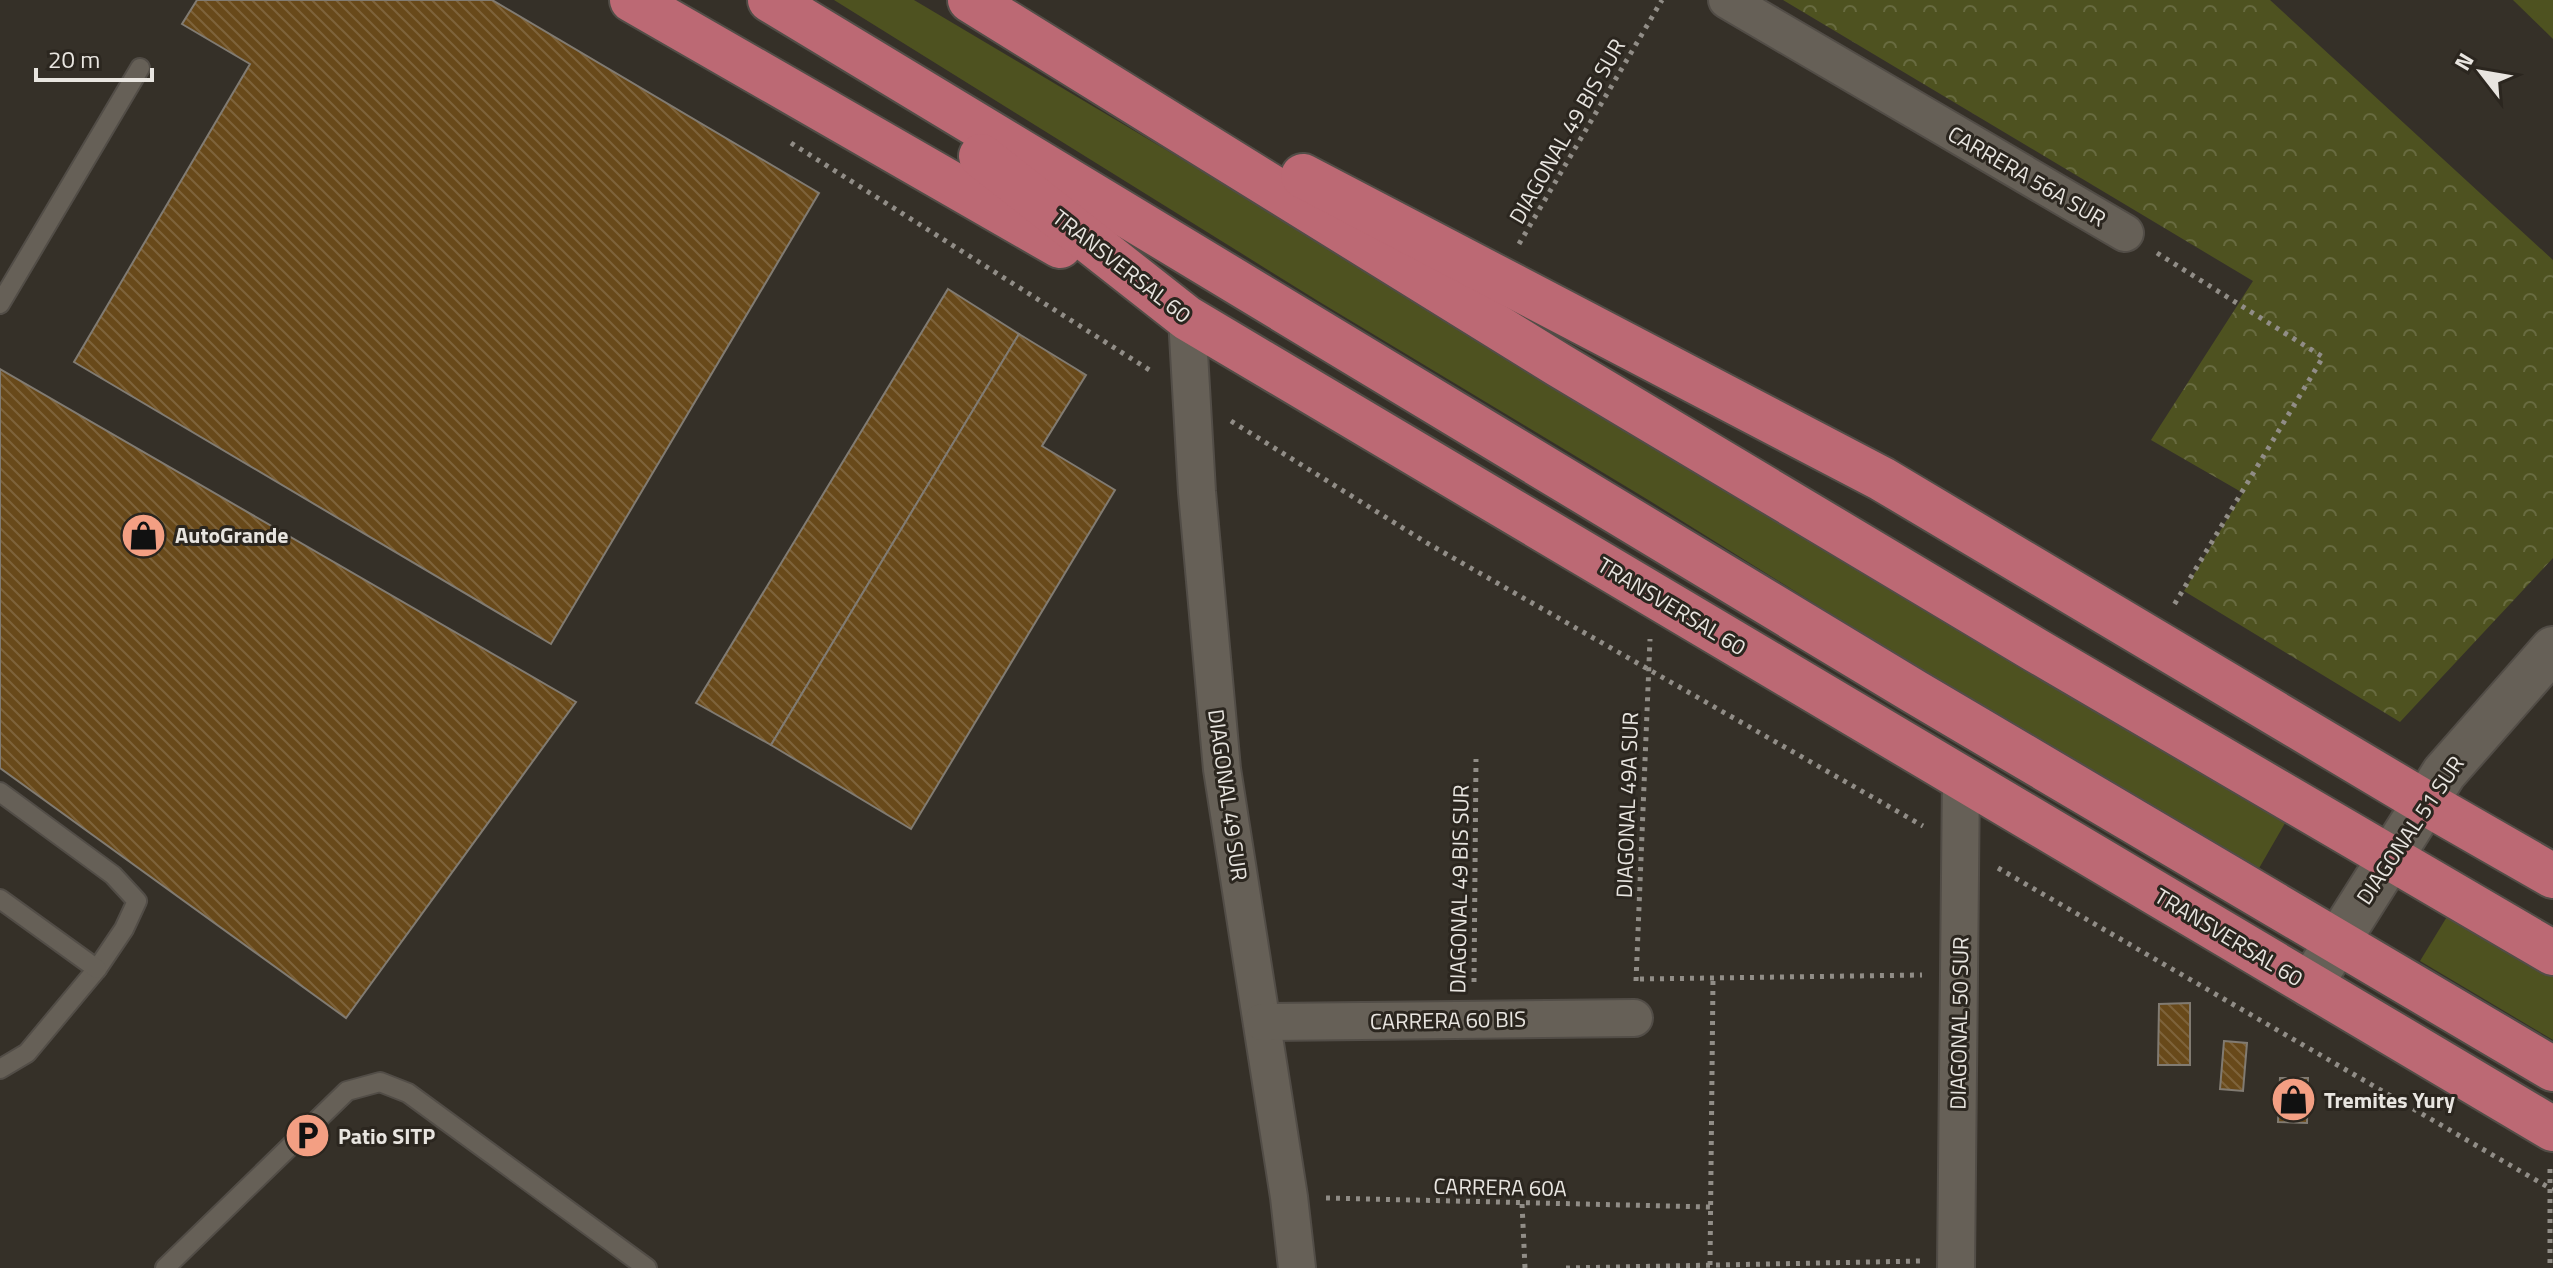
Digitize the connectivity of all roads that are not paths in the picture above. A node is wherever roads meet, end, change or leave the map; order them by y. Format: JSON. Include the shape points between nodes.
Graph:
{"nodes":[{"id":1,"x":632,"y":0,"type":"edge"},
{"id":2,"x":770,"y":0,"type":"edge"},
{"id":3,"x":1727,"y":0,"type":"edge"},
{"id":4,"x":987,"y":10,"type":"edge"},
{"id":5,"x":825,"y":34,"type":"junction"},
{"id":6,"x":140,"y":68,"type":"dead end"},
{"id":7,"x":2125,"y":233,"type":"road end"},
{"id":8,"x":0,"y":304,"type":"edge"},
{"id":9,"x":1187,"y":318,"type":"junction"},
{"id":10,"x":1527,"y":459,"type":"junction"},
{"id":11,"x":1584,"y":553,"type":"junction"},
{"id":12,"x":2553,"y":649,"type":"edge"},
{"id":13,"x":1961,"y":778,"type":"junction"},
{"id":14,"x":0,"y":792,"type":"edge"},
{"id":15,"x":2424,"y":802,"type":"junction"},
{"id":16,"x":2389,"y":857,"type":"junction"},
{"id":17,"x":2553,"y":876,"type":"edge"},
{"id":18,"x":0,"y":899,"type":"edge"},
{"id":19,"x":2337,"y":942,"type":"junction"},
{"id":20,"x":2553,"y":953,"type":"edge"},
{"id":21,"x":97,"y":969,"type":"junction"},
{"id":22,"x":2310,"y":985,"type":"junction"},
{"id":23,"x":1634,"y":1018,"type":"road end"},
{"id":24,"x":1262,"y":1022,"type":"junction"},
{"id":25,"x":0,"y":1069,"type":"edge"},
{"id":26,"x":2553,"y":1069,"type":"edge"},
{"id":27,"x":2551,"y":1128,"type":"edge"},
{"id":28,"x":1956,"y":1264,"type":"edge"},
{"id":29,"x":637,"y":1265,"type":"edge"},
{"id":30,"x":165,"y":1268,"type":"edge"},
{"id":31,"x":1297,"y":1268,"type":"edge"}],
"edges":[{"from":1,"to":9,"type":"highway"},
{"from":2,"to":5,"type":"highway","name":"TRANSVERSAL 60"},
{"from":3,"to":7,"type":"street","name":"CARRERA 56A SUR"},
{"from":4,"to":15,"type":"highway","via":[[1882,479]]},
{"from":4,"to":16,"type":"highway","via":[[1559,365]]},
{"from":5,"to":9,"type":"highway","name":"TRANSVERSAL 60"},
{"from":5,"to":10,"type":"highway","name":"TRANSVERSAL 60"},
{"from":6,"to":8,"type":"lane"},
{"from":9,"to":11,"type":"highway","name":"TRANSVERSAL 60"},
{"from":9,"to":24,"type":"street","name":"DIAGONAL 49 SUR","via":[[1222,769]]},
{"from":10,"to":11,"type":"highway"},
{"from":10,"to":19,"type":"highway","name":"TRANSVERSAL 60"},
{"from":11,"to":13,"type":"highway","name":"TRANSVERSAL 60"},
{"from":12,"to":15,"type":"street","name":"DIAGONAL 51 SUR"},
{"from":13,"to":22,"type":"highway","name":"TRANSVERSAL 60"},
{"from":13,"to":28,"type":"street","name":"DIAGONAL 50 SUR"},
{"from":14,"to":21,"type":"lane","via":[[113,875],[137,901]]},
{"from":15,"to":16,"type":"street","name":"DIAGONAL 51 SUR"},
{"from":15,"to":17,"type":"highway"},
{"from":16,"to":19,"type":"street","name":"DIAGONAL 51 SUR"},
{"from":16,"to":20,"type":"highway"},
{"from":18,"to":21,"type":"lane"},
{"from":19,"to":22,"type":"street","name":"DIAGONAL 51 SUR"},
{"from":19,"to":26,"type":"highway","name":"TRANSVERSAL 60"},
{"from":21,"to":25,"type":"lane","via":[[27,1053]]},
{"from":22,"to":27,"type":"highway","name":"TRANSVERSAL 60"},
{"from":23,"to":24,"type":"street","name":"CARRERA 60 BIS"},
{"from":24,"to":31,"type":"street","name":"DIAGONAL 49 SUR"},
{"from":29,"to":30,"type":"lane","via":[[408,1093],[380,1082],[347,1091]]}]}
